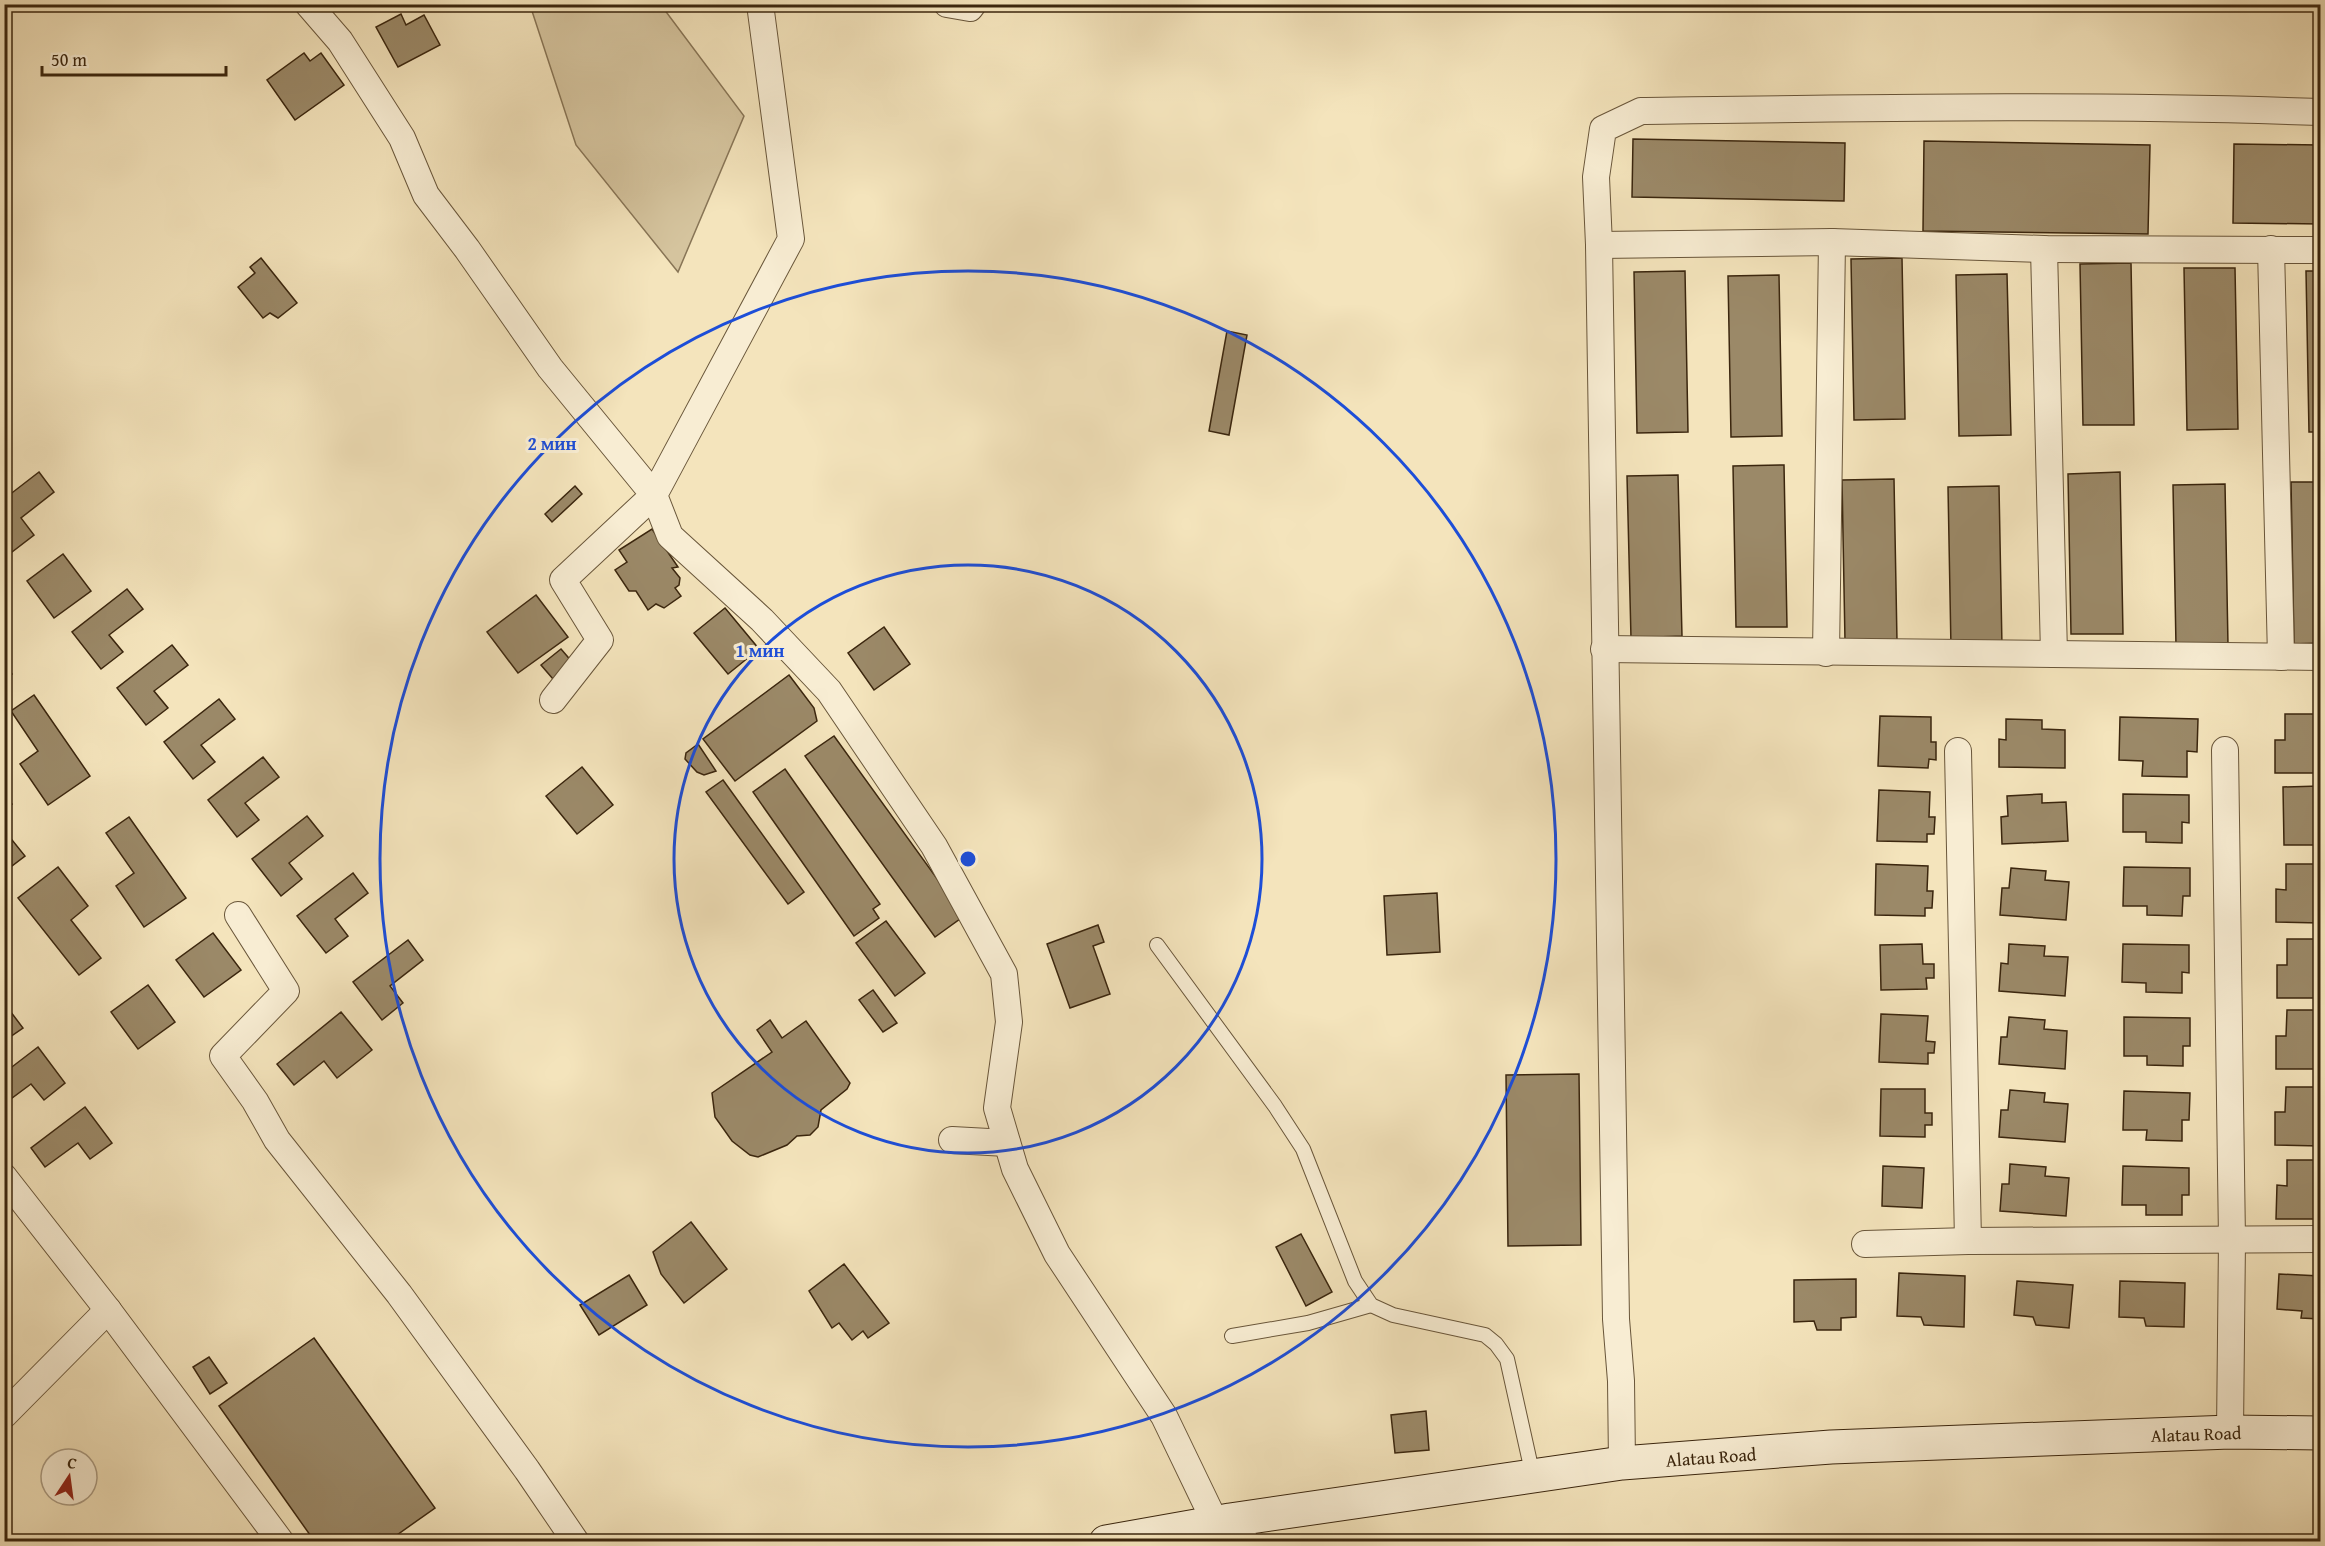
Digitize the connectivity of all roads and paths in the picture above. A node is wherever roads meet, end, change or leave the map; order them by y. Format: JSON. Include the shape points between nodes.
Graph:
{"nodes":[{"id":1,"x":308,"y":4,"type":"edge"},
{"id":2,"x":760,"y":4,"type":"edge"},
{"id":3,"x":946,"y":4,"type":"edge"},
{"id":4,"x":973,"y":4,"type":"edge"},
{"id":5,"x":2320,"y":112,"type":"edge"},
{"id":6,"x":1832,"y":242,"type":"junction"},
{"id":7,"x":1599,"y":245,"type":"junction"},
{"id":8,"x":2044,"y":249,"type":"junction"},
{"id":9,"x":2271,"y":249,"type":"junction"},
{"id":10,"x":2320,"y":250,"type":"edge"},
{"id":11,"x":654,"y":495,"type":"junction"},
{"id":12,"x":1604,"y":649,"type":"junction"},
{"id":13,"x":1826,"y":653,"type":"junction"},
{"id":14,"x":2054,"y":654,"type":"junction"},
{"id":15,"x":2281,"y":657,"type":"junction"},
{"id":16,"x":2320,"y":657,"type":"edge"},
{"id":17,"x":553,"y":700,"type":"dead end"},
{"id":18,"x":2225,"y":750,"type":"dead end"},
{"id":19,"x":1958,"y":751,"type":"dead end"},
{"id":20,"x":238,"y":915,"type":"dead end"},
{"id":21,"x":1157,"y":945,"type":"dead end"},
{"id":22,"x":952,"y":1140,"type":"dead end"},
{"id":23,"x":1007,"y":1143,"type":"junction"},
{"id":24,"x":4,"y":1178,"type":"edge"},
{"id":25,"x":2320,"y":1239,"type":"edge"},
{"id":26,"x":2232,"y":1240,"type":"junction"},
{"id":27,"x":1968,"y":1241,"type":"junction"},
{"id":28,"x":1865,"y":1244,"type":"dead end"},
{"id":29,"x":1371,"y":1305,"type":"junction"},
{"id":30,"x":108,"y":1310,"type":"junction"},
{"id":31,"x":1232,"y":1336,"type":"dead end"},
{"id":32,"x":4,"y":1415,"type":"edge"},
{"id":33,"x":2230,"y":1432,"type":"junction"},
{"id":34,"x":2320,"y":1433,"type":"edge"},
{"id":35,"x":1622,"y":1463,"type":"junction"},
{"id":36,"x":1533,"y":1476,"type":"junction"},
{"id":37,"x":1230,"y":1528,"type":"edge"},
{"id":38,"x":281,"y":1542,"type":"edge"},
{"id":39,"x":576,"y":1542,"type":"edge"},
{"id":40,"x":1106,"y":1542,"type":"edge"}],
"edges":[{"from":1,"to":11,"type":"street","via":[[340,42],[402,138],[426,195],[550,368]]},
{"from":2,"to":11,"type":"street","via":[[791,240]]},
{"from":3,"to":4,"type":"street","via":[[970,8]]},
{"from":5,"to":7,"type":"street","via":[[1966,107],[1641,111],[1602,129],[1596,177]]},
{"from":6,"to":7,"type":"street"},
{"from":6,"to":8,"type":"street"},
{"from":6,"to":13,"type":"street"},
{"from":7,"to":12,"type":"street"},
{"from":8,"to":9,"type":"street"},
{"from":8,"to":14,"type":"street"},
{"from":9,"to":10,"type":"street"},
{"from":9,"to":15,"type":"street"},
{"from":11,"to":17,"type":"street","via":[[563,580],[600,640]]},
{"from":11,"to":23,"type":"street","via":[[670,536],[762,620],[829,692],[934,846],[1004,974],[1009,1022],[997,1108]]},
{"from":12,"to":13,"type":"street"},
{"from":12,"to":35,"type":"street"},
{"from":13,"to":14,"type":"street"},
{"from":14,"to":15,"type":"street"},
{"from":15,"to":16,"type":"street"},
{"from":18,"to":26,"type":"street"},
{"from":19,"to":27,"type":"street"},
{"from":20,"to":39,"type":"street","via":[[286,991],[224,1056],[277,1140],[399,1294]]},
{"from":21,"to":29,"type":"lane","via":[[1303,1149],[1355,1281]]},
{"from":22,"to":23,"type":"street"},
{"from":23,"to":37,"type":"street","via":[[1015,1169],[1057,1254],[1164,1416]]},
{"from":24,"to":30,"type":"street"},
{"from":25,"to":26,"type":"street"},
{"from":26,"to":27,"type":"street"},
{"from":26,"to":33,"type":"street"},
{"from":27,"to":28,"type":"street"},
{"from":29,"to":31,"type":"lane","via":[[1308,1323]]},
{"from":29,"to":36,"type":"lane","via":[[1394,1315],[1485,1335],[1496,1344],[1507,1359]]},
{"from":30,"to":32,"type":"street"},
{"from":30,"to":38,"type":"street"},
{"from":33,"to":34,"type":"main road","name":"Alatau Road"},
{"from":33,"to":35,"type":"main road","name":"Alatau Road","via":[[1832,1447]]},
{"from":35,"to":36,"type":"main road","name":"Alatau Road"},
{"from":36,"to":37,"type":"main road","name":"Alatau Road"},
{"from":37,"to":40,"type":"main road","name":"Alatau Road"}]}
